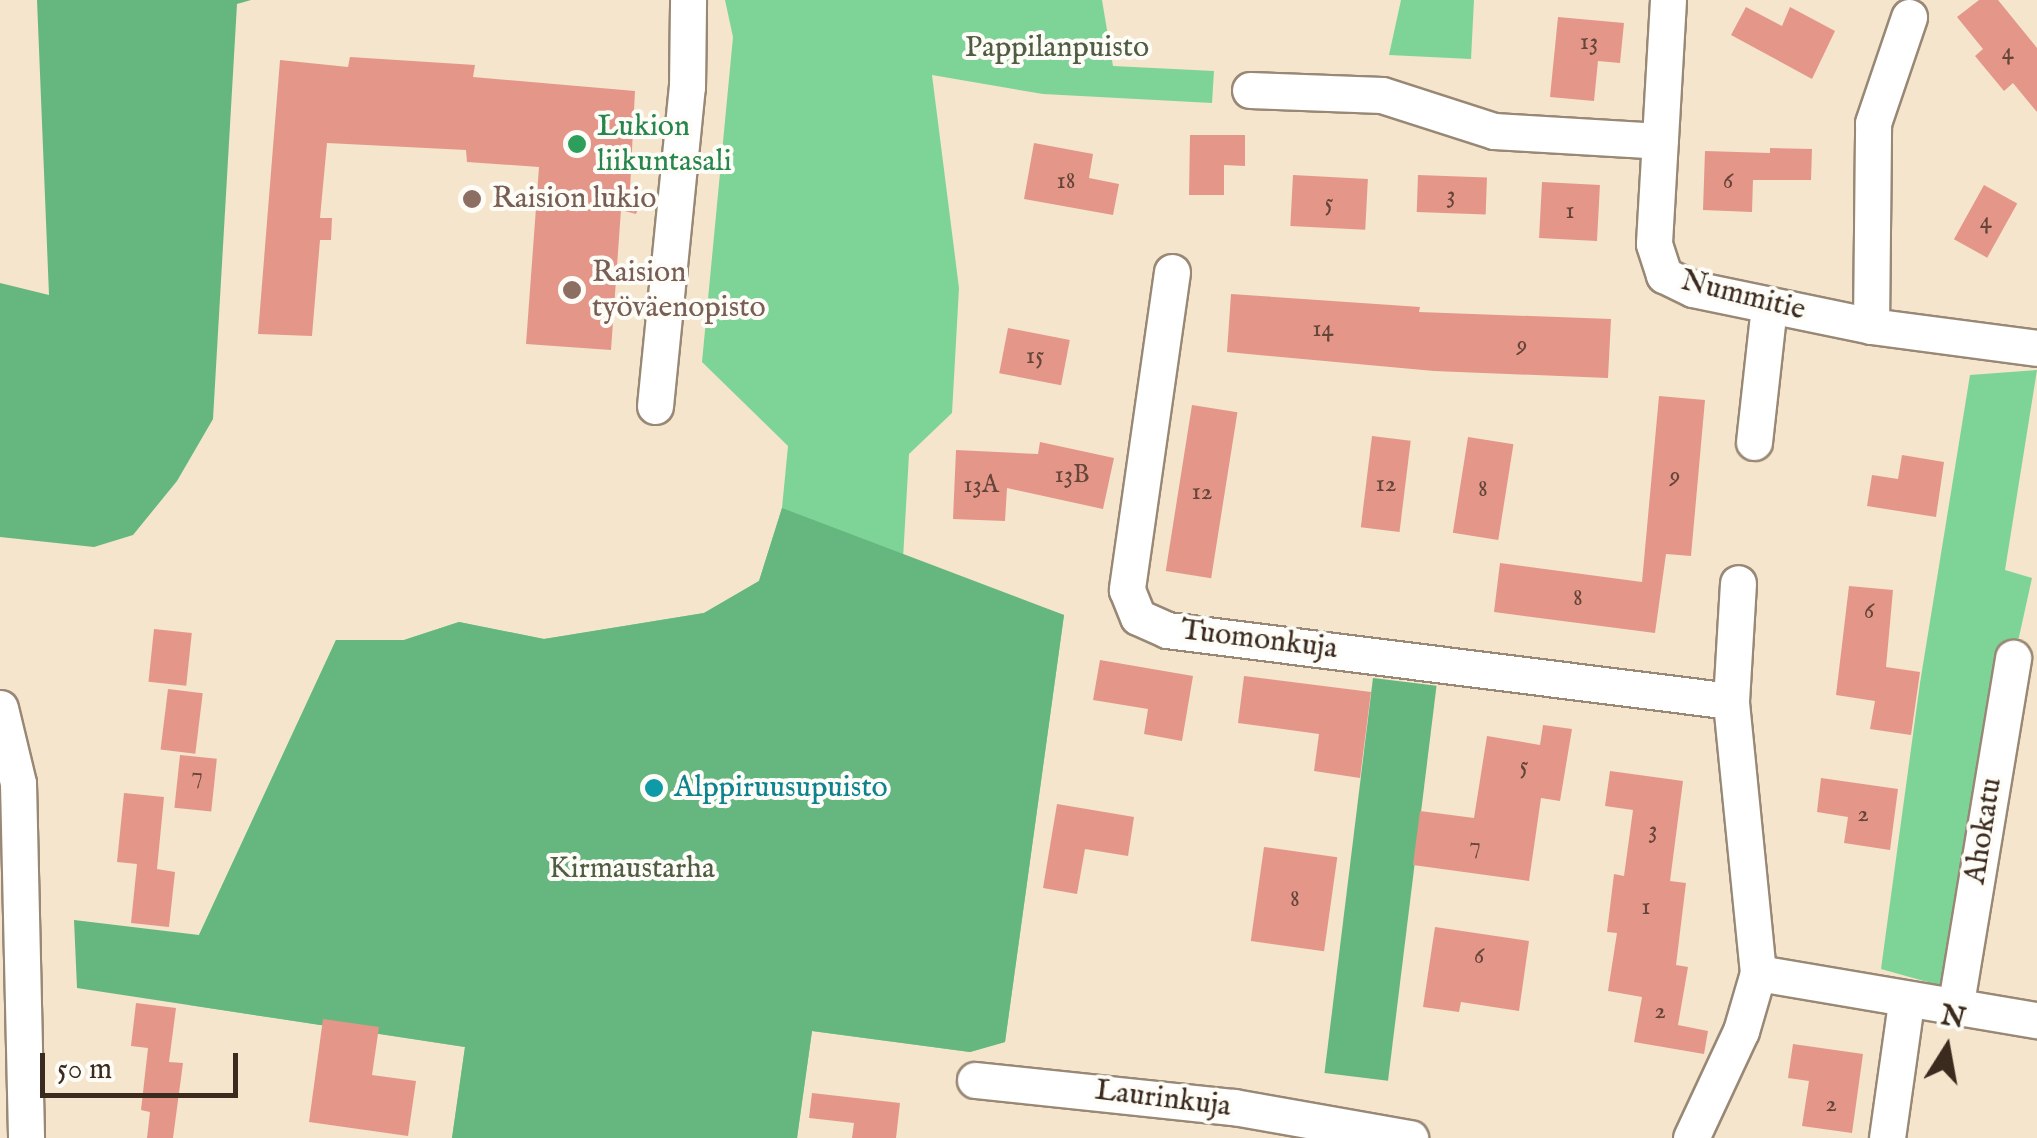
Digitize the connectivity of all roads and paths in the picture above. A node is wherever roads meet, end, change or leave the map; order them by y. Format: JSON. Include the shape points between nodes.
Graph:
{"nodes":[{"id":1,"x":688,"y":0,"type":"edge"},
{"id":2,"x":1668,"y":0,"type":"edge"},
{"id":3,"x":1909,"y":17,"type":"dead end"},
{"id":4,"x":1250,"y":90,"type":"dead end"},
{"id":5,"x":1660,"y":142,"type":"junction"},
{"id":6,"x":1172,"y":272,"type":"dead end"},
{"id":7,"x":1769,"y":306,"type":"junction"},
{"id":8,"x":1871,"y":326,"type":"junction"},
{"id":9,"x":2037,"y":348,"type":"edge"},
{"id":10,"x":655,"y":406,"type":"dead end"},
{"id":11,"x":1754,"y":442,"type":"dead end"},
{"id":12,"x":1738,"y":583,"type":"dead end"},
{"id":13,"x":2012,"y":658,"type":"dead end"},
{"id":14,"x":1731,"y":702,"type":"junction"},
{"id":15,"x":0,"y":708,"type":"edge"},
{"id":16,"x":1758,"y":973,"type":"junction"},
{"id":17,"x":1906,"y":1002,"type":"junction"},
{"id":18,"x":1956,"y":1003,"type":"junction"},
{"id":19,"x":2037,"y":1020,"type":"edge"},
{"id":20,"x":975,"y":1080,"type":"dead end"},
{"id":21,"x":26,"y":1138,"type":"edge"},
{"id":22,"x":1410,"y":1138,"type":"edge"},
{"id":23,"x":1691,"y":1138,"type":"edge"},
{"id":24,"x":1887,"y":1138,"type":"edge"}],
"edges":[{"from":1,"to":10,"type":"street","via":[[687,87]]},
{"from":2,"to":5,"type":"street","name":"Nummitie"},
{"from":3,"to":8,"type":"street","via":[[1873,123]]},
{"from":4,"to":5,"type":"street","via":[[1382,95],[1494,131]]},
{"from":5,"to":7,"type":"street","name":"Nummitie","via":[[1654,244],[1664,275],[1693,289]]},
{"from":6,"to":14,"type":"street","name":"Tuomonkuja","via":[[1127,590],[1138,617],[1167,630]]},
{"from":7,"to":8,"type":"street","name":"Nummitie"},
{"from":7,"to":11,"type":"street"},
{"from":8,"to":9,"type":"street","name":"Nummitie"},
{"from":12,"to":14,"type":"street"},
{"from":13,"to":18,"type":"street","name":"Ahokatu"},
{"from":14,"to":16,"type":"street"},
{"from":15,"to":21,"type":"street","via":[[18,784]]},
{"from":16,"to":17,"type":"street"},
{"from":16,"to":23,"type":"street","via":[[1741,1031]]},
{"from":17,"to":18,"type":"street"},
{"from":17,"to":24,"type":"street"},
{"from":18,"to":19,"type":"street"},
{"from":20,"to":22,"type":"street","name":"Laurinkuja","via":[[1234,1107]]}]}
